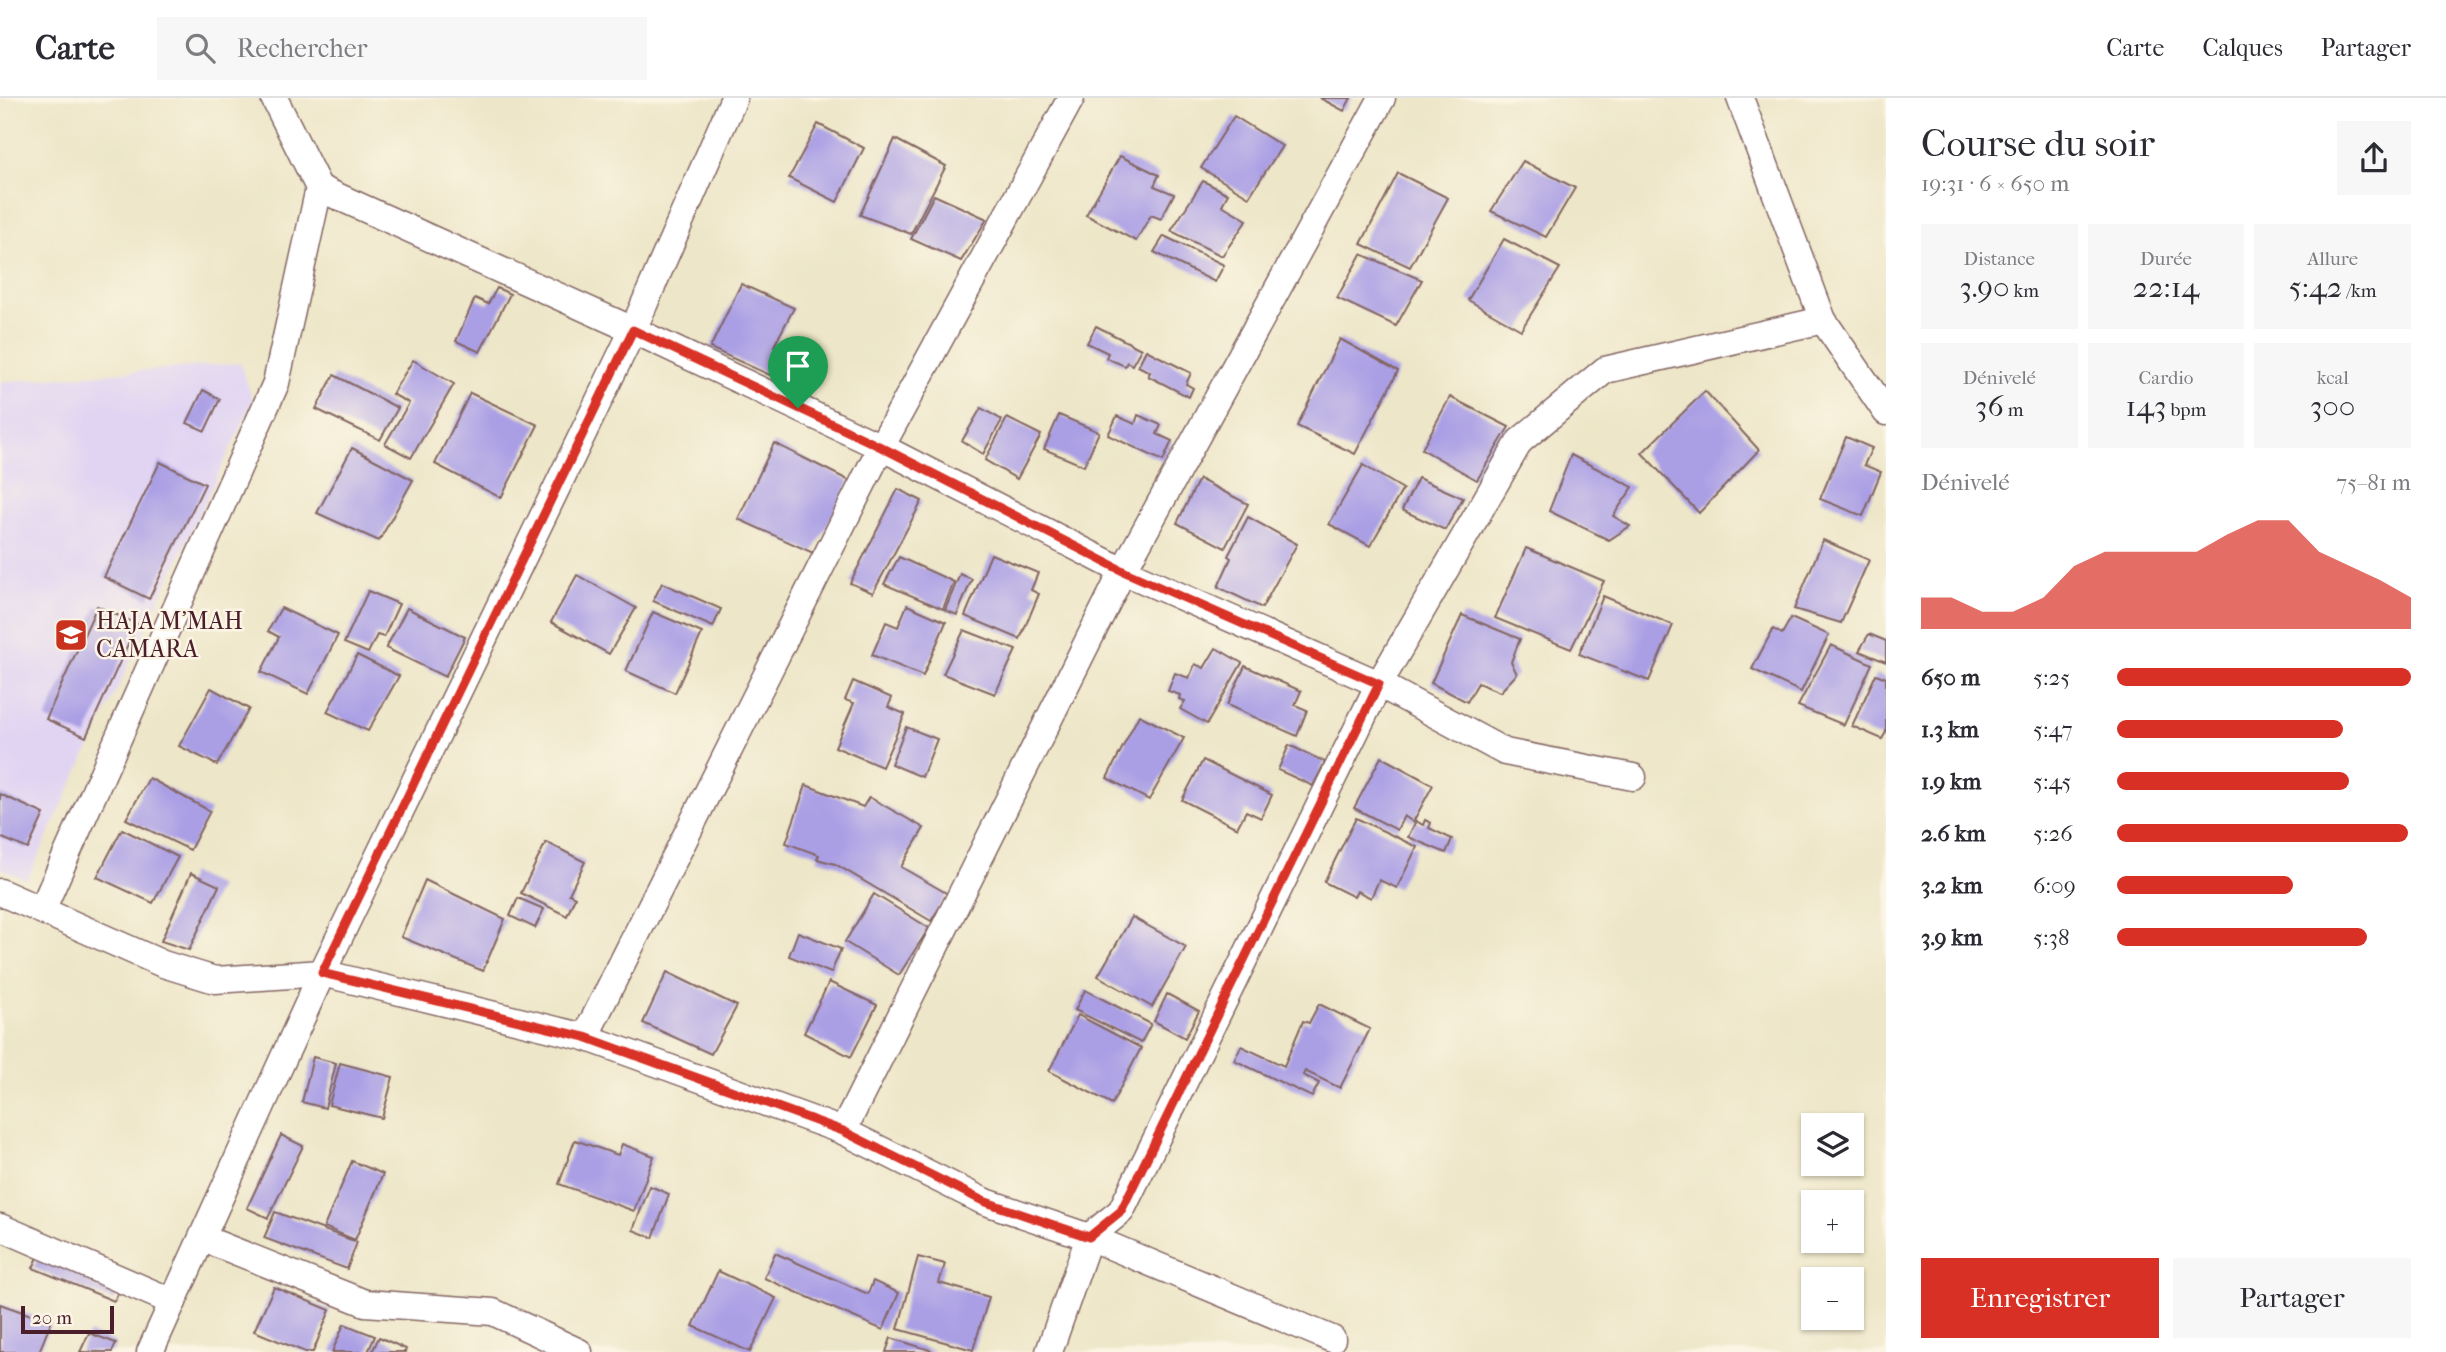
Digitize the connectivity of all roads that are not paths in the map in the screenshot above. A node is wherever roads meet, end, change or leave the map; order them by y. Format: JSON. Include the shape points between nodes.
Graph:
{"nodes":[{"id":1,"x":274,"y":98,"type":"edge"},
{"id":2,"x":734,"y":98,"type":"edge"},
{"id":3,"x":1071,"y":98,"type":"edge"},
{"id":4,"x":1382,"y":98,"type":"edge"},
{"id":5,"x":1740,"y":98,"type":"edge"},
{"id":6,"x":319,"y":188,"type":"junction"},
{"id":7,"x":1823,"y":320,"type":"junction"},
{"id":8,"x":633,"y":330,"type":"junction"},
{"id":9,"x":1886,"y":412,"type":"edge"},
{"id":10,"x":881,"y":447,"type":"junction"},
{"id":11,"x":1123,"y":571,"type":"junction"},
{"id":12,"x":1379,"y":684,"type":"junction"},
{"id":13,"x":1633,"y":777,"type":"dead end"},
{"id":14,"x":0,"y":892,"type":"edge"},
{"id":15,"x":41,"y":910,"type":"junction"},
{"id":16,"x":322,"y":973,"type":"junction"},
{"id":17,"x":585,"y":1037,"type":"junction"},
{"id":18,"x":843,"y":1131,"type":"junction"},
{"id":19,"x":0,"y":1227,"type":"edge"},
{"id":20,"x":1089,"y":1237,"type":"junction"},
{"id":21,"x":202,"y":1238,"type":"junction"},
{"id":22,"x":173,"y":1302,"type":"junction"},
{"id":23,"x":1332,"y":1339,"type":"dead end"},
{"id":24,"x":150,"y":1352,"type":"edge"},
{"id":25,"x":579,"y":1352,"type":"edge"},
{"id":26,"x":1049,"y":1352,"type":"edge"}],
"edges":[{"from":1,"to":6,"type":"street"},
{"from":2,"to":8,"type":"street"},
{"from":3,"to":10,"type":"street"},
{"from":4,"to":11,"type":"street"},
{"from":5,"to":7,"type":"street"},
{"from":6,"to":8,"type":"street"},
{"from":6,"to":15,"type":"street","via":[[276,383]]},
{"from":7,"to":9,"type":"street"},
{"from":7,"to":12,"type":"street","via":[[1605,370],[1520,441]]},
{"from":8,"to":10,"type":"street"},
{"from":8,"to":16,"type":"street"},
{"from":10,"to":11,"type":"street"},
{"from":10,"to":17,"type":"street"},
{"from":11,"to":12,"type":"street"},
{"from":11,"to":18,"type":"street"},
{"from":12,"to":13,"type":"street","via":[[1504,752]]},
{"from":12,"to":20,"type":"street","via":[[1121,1211]]},
{"from":14,"to":15,"type":"street"},
{"from":15,"to":16,"type":"street","via":[[163,964],[215,980]]},
{"from":16,"to":17,"type":"street"},
{"from":16,"to":21,"type":"street"},
{"from":17,"to":18,"type":"street"},
{"from":18,"to":20,"type":"street","via":[[983,1201]]},
{"from":19,"to":22,"type":"street"},
{"from":20,"to":23,"type":"street"},
{"from":20,"to":26,"type":"street"},
{"from":21,"to":22,"type":"street"},
{"from":21,"to":25,"type":"street","via":[[365,1303],[493,1312]]},
{"from":22,"to":24,"type":"street"}]}
